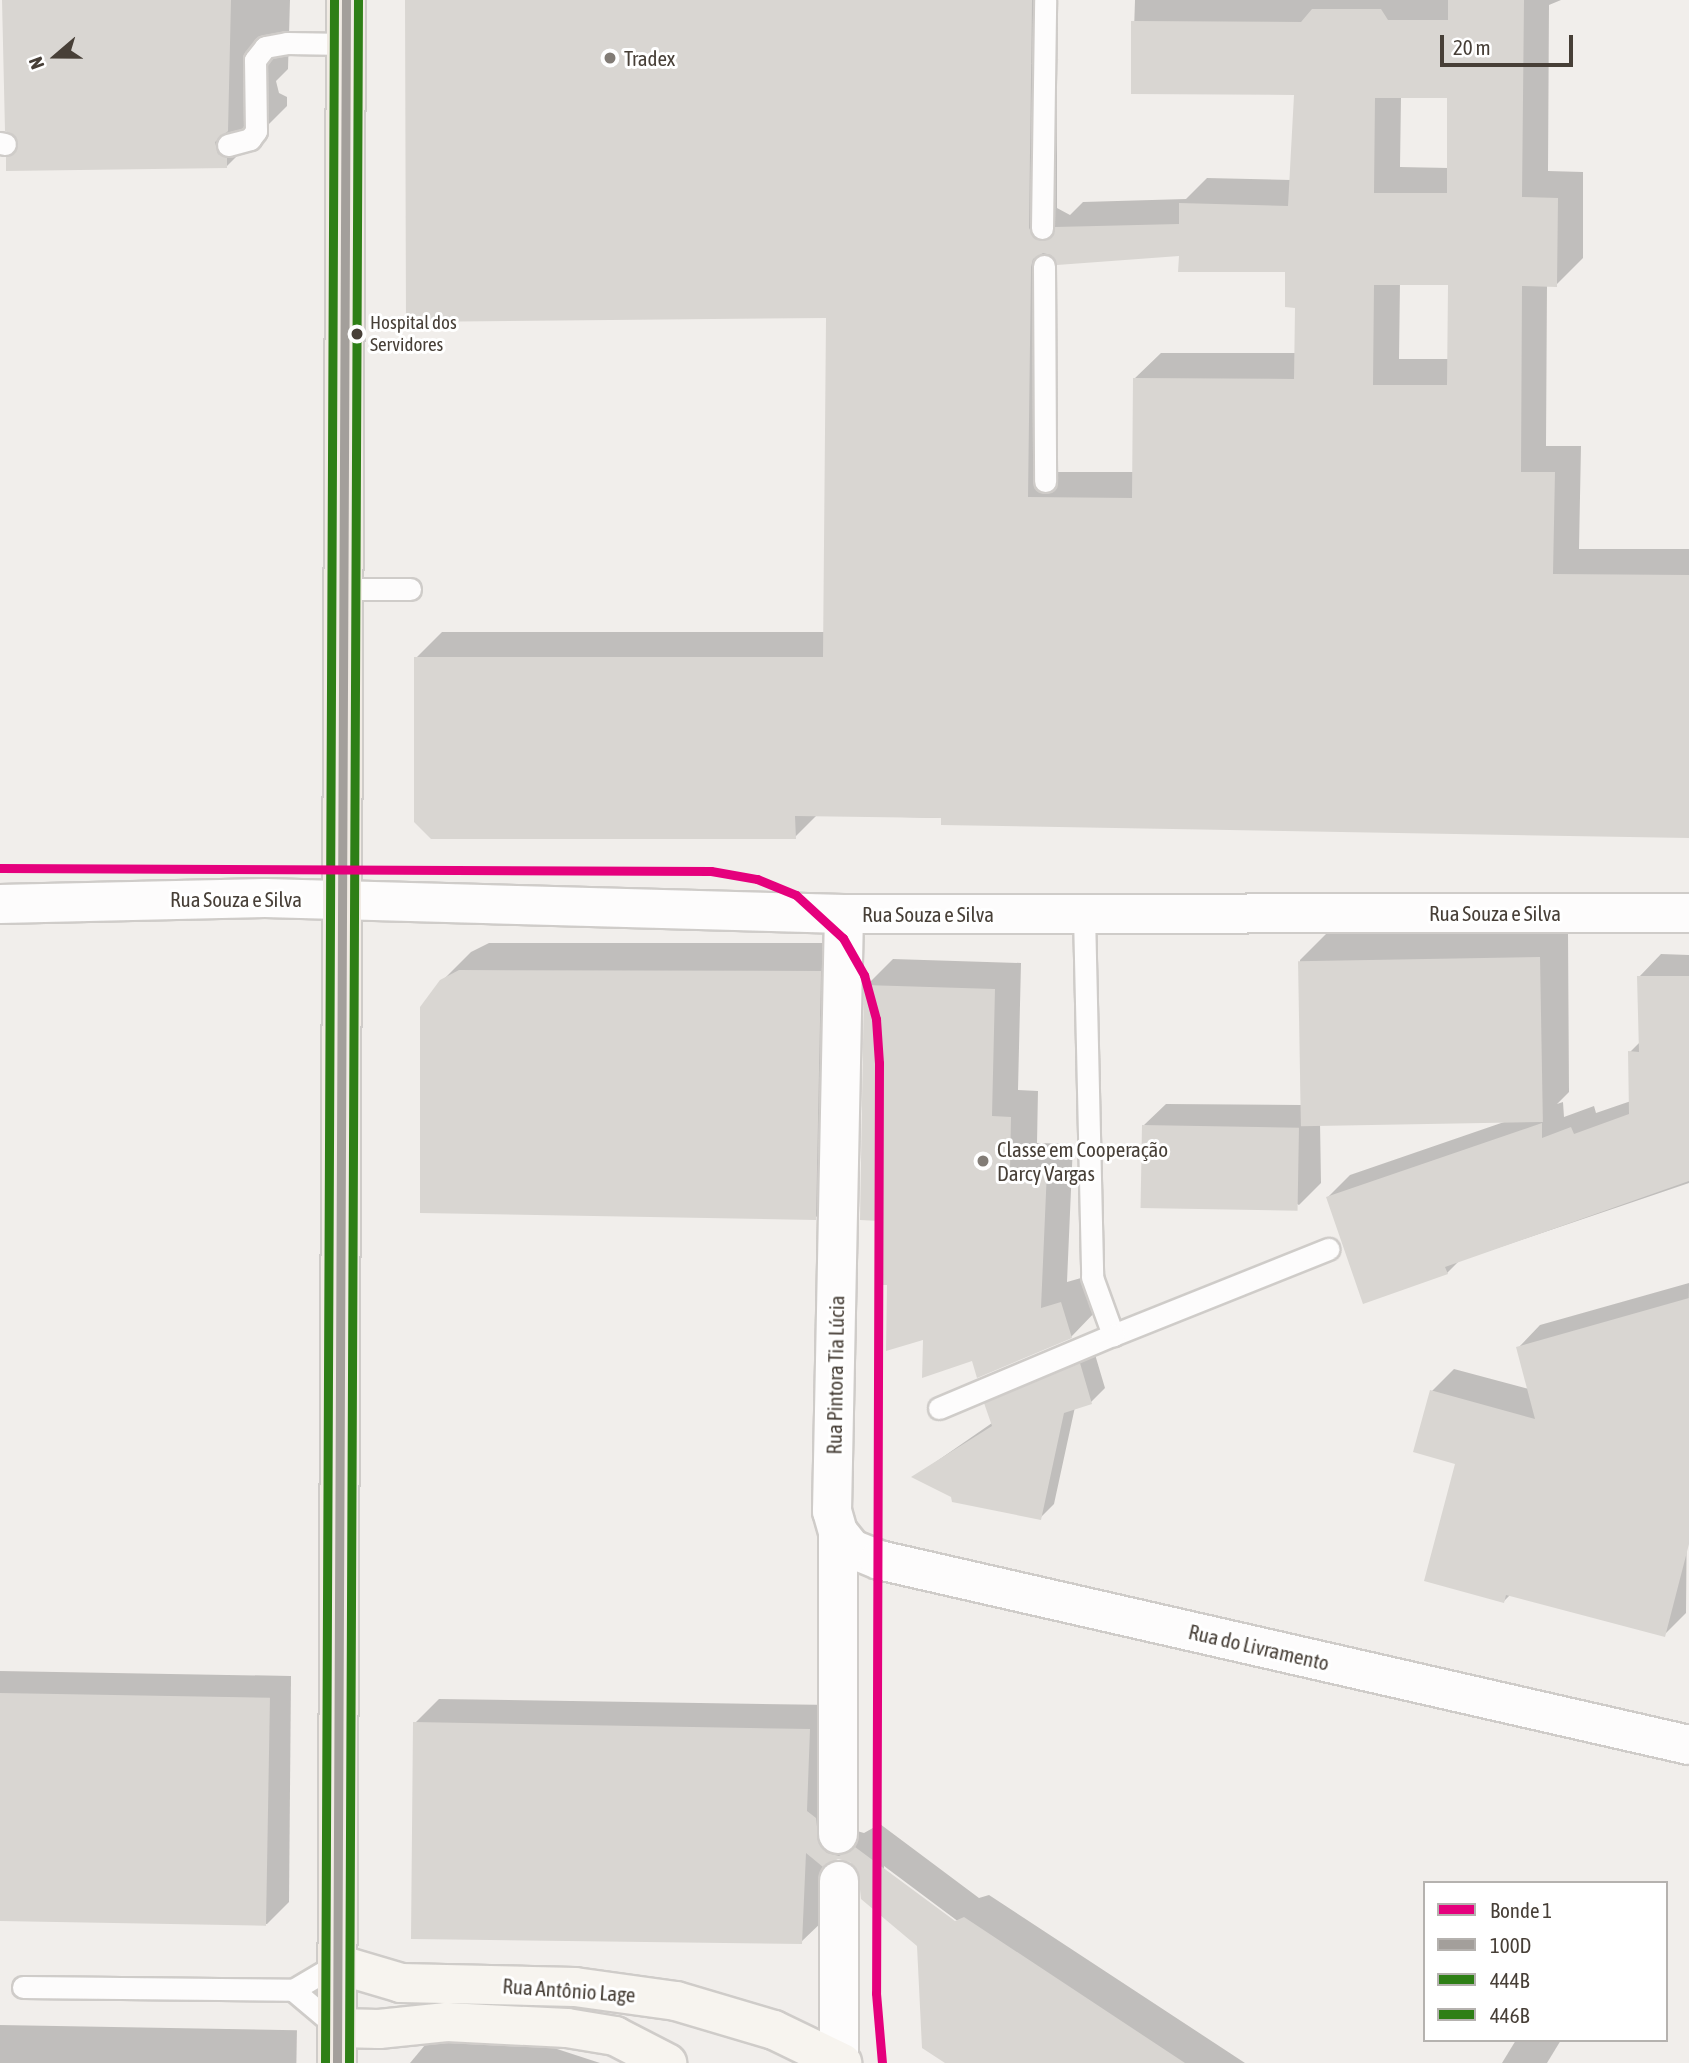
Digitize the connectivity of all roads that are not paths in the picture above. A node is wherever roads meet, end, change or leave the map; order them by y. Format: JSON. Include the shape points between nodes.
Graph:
{"nodes":[{"id":1,"x":346,"y":0,"type":"edge"},
{"id":2,"x":1045,"y":0,"type":"edge"},
{"id":3,"x":346,"y":44,"type":"junction"},
{"id":4,"x":228,"y":145,"type":"dead end"},
{"id":5,"x":1042,"y":228,"type":"dead end"},
{"id":6,"x":1044,"y":266,"type":"dead end"},
{"id":7,"x":1045,"y":481,"type":"dead end"},
{"id":8,"x":343,"y":589,"type":"junction"},
{"id":9,"x":410,"y":589,"type":"dead end"},
{"id":10,"x":341,"y":900,"type":"junction"},
{"id":11,"x":0,"y":904,"type":"edge"},
{"id":12,"x":1689,"y":913,"type":"edge"},
{"id":13,"x":844,"y":914,"type":"junction"},
{"id":14,"x":1084,"y":914,"type":"junction"},
{"id":15,"x":1328,"y":1250,"type":"dead end"},
{"id":16,"x":1113,"y":1335,"type":"junction"},
{"id":17,"x":939,"y":1408,"type":"dead end"},
{"id":18,"x":838,"y":1532,"type":"junction"},
{"id":19,"x":1689,"y":1745,"type":"edge"},
{"id":20,"x":838,"y":1834,"type":"dead end"},
{"id":21,"x":839,"y":1881,"type":"dead end"},
{"id":22,"x":337,"y":1964,"type":"junction"},
{"id":23,"x":23,"y":1987,"type":"dead end"},
{"id":24,"x":293,"y":1990,"type":"junction"},
{"id":25,"x":337,"y":2045,"type":"edge"},
{"id":26,"x":667,"y":2063,"type":"edge"},
{"id":27,"x":840,"y":2063,"type":"edge"}],
"edges":[{"from":1,"to":3,"type":"main road"},
{"from":2,"to":5,"type":"lane"},
{"from":3,"to":4,"type":"lane","via":[[265,47],[255,60],[256,131],[250,139]]},
{"from":3,"to":8,"type":"main road"},
{"from":6,"to":7,"type":"lane"},
{"from":8,"to":9,"type":"lane"},
{"from":8,"to":10,"type":"main road"},
{"from":10,"to":11,"type":"street","name":"Rua Souza e Silva"},
{"from":10,"to":13,"type":"street","name":"Rua Souza e Silva"},
{"from":10,"to":22,"type":"main road"},
{"from":12,"to":14,"type":"street","name":"Rua Souza e Silva"},
{"from":13,"to":14,"type":"street","name":"Rua Souza e Silva"},
{"from":13,"to":18,"type":"street","name":"Rua Pintora Tia Lúcia","via":[[832,1511]]},
{"from":14,"to":16,"type":"lane","via":[[1093,1277]]},
{"from":15,"to":16,"type":"lane"},
{"from":16,"to":17,"type":"lane"},
{"from":18,"to":19,"type":"street","name":"Rua do Livramento","via":[[852,1549],[879,1560]]},
{"from":18,"to":20,"type":"street","name":"Rua Pintora Tia Lúcia"},
{"from":21,"to":27,"type":"street"},
{"from":22,"to":24,"type":"lane"},
{"from":22,"to":25,"type":"main road"},
{"from":22,"to":27,"type":"street","name":"Rua Antônio Lage","via":[[401,1983],[575,1987],[664,1998],[774,2030]]},
{"from":23,"to":24,"type":"lane"},
{"from":24,"to":25,"type":"lane"},
{"from":25,"to":26,"type":"street","name":"Rua Antônio Lage","via":[[379,2029],[447,2022],[581,2029],[624,2040]]}]}
